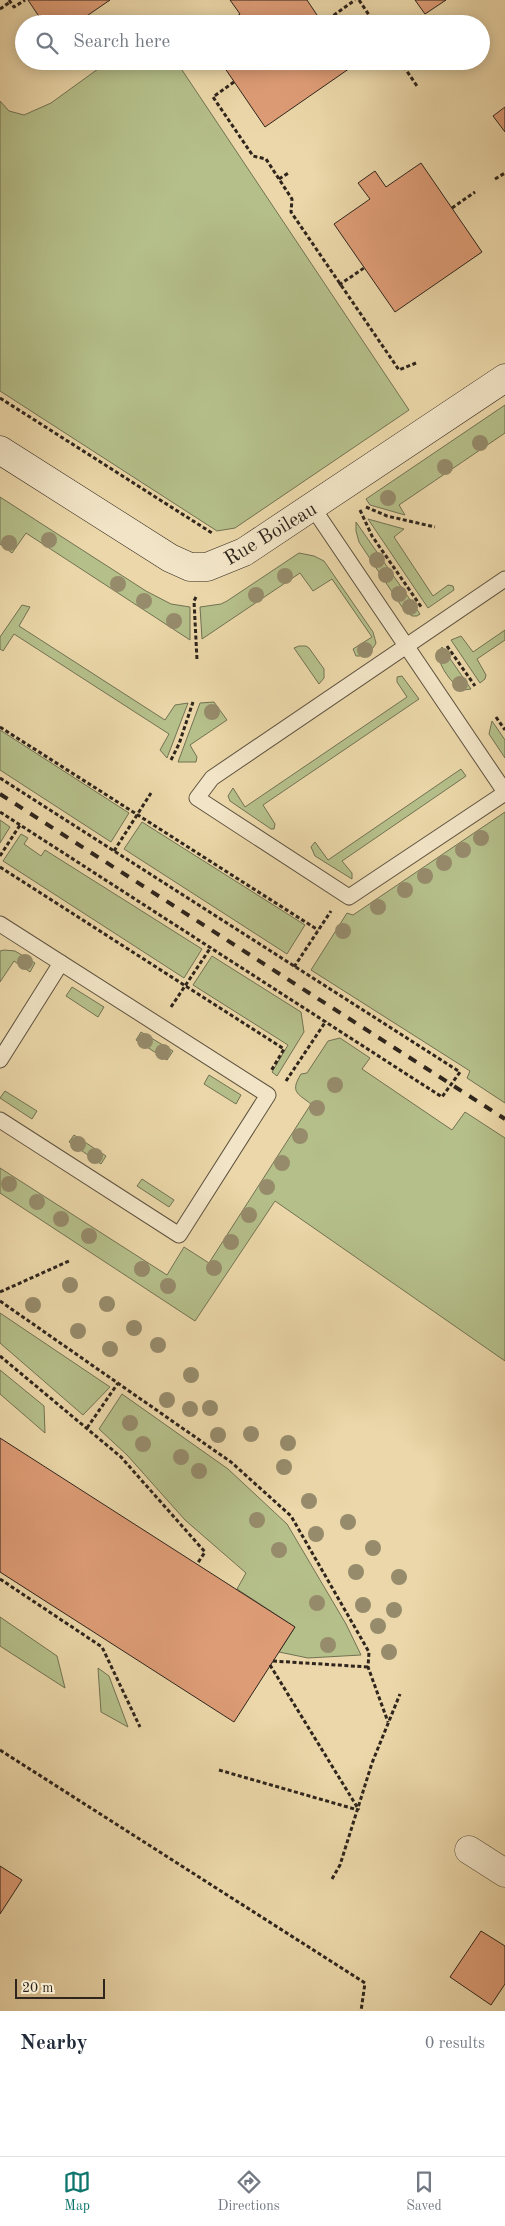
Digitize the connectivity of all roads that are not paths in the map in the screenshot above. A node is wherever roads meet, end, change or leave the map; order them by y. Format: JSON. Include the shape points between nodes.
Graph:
{"nodes":[{"id":1,"x":505,"y":378,"type":"edge"},
{"id":2,"x":0,"y":450,"type":"edge"},
{"id":3,"x":313,"y":508,"type":"junction"},
{"id":4,"x":505,"y":579,"type":"edge"},
{"id":5,"x":405,"y":646,"type":"junction"},
{"id":6,"x":505,"y":792,"type":"edge"},
{"id":7,"x":0,"y":924,"type":"edge"},
{"id":8,"x":61,"y":963,"type":"junction"},
{"id":9,"x":5,"y":1043,"type":"edge"},
{"id":10,"x":0,"y":1060,"type":"edge"},
{"id":11,"x":0,"y":1120,"type":"edge"},
{"id":12,"x":469,"y":1850,"type":"dead end"},
{"id":13,"x":505,"y":1872,"type":"edge"}],
"edges":[{"from":1,"to":3,"type":"street","name":"Rue Boileau"},
{"from":2,"to":3,"type":"street","name":"Rue Boileau","via":[[153,549],[190,567],[207,567],[226,561]]},
{"from":3,"to":5,"type":"lane"},
{"from":4,"to":5,"type":"lane"},
{"from":5,"to":6,"type":"lane"},
{"from":5,"to":6,"type":"lane","via":[[212,778],[197,798],[349,897]]},
{"from":7,"to":8,"type":"lane"},
{"from":8,"to":9,"type":"lane"},
{"from":8,"to":11,"type":"lane","via":[[268,1095],[179,1235]]},
{"from":9,"to":10,"type":"lane"},
{"from":12,"to":13,"type":"street"}]}
